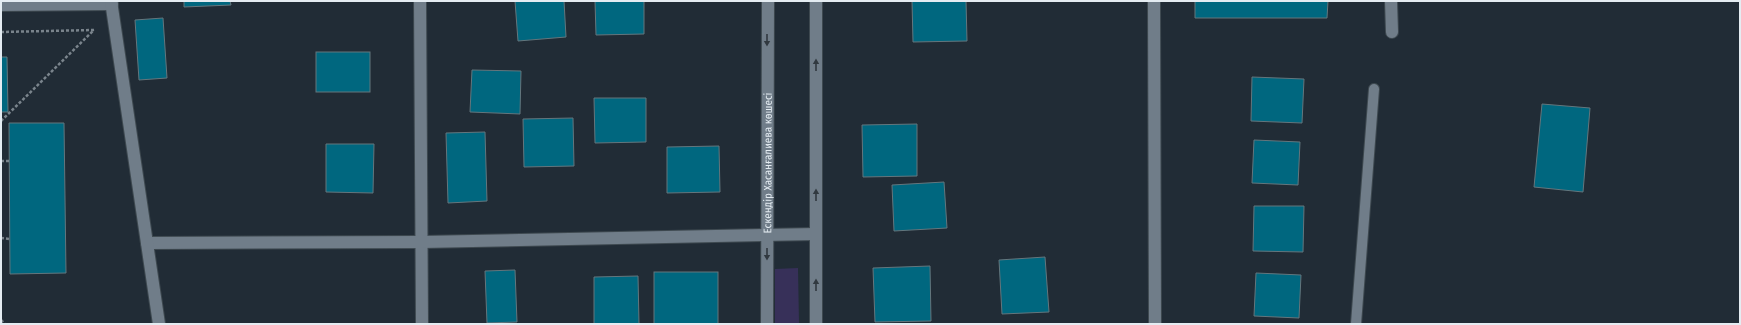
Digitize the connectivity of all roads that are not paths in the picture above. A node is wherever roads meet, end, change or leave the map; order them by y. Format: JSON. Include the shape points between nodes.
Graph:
{"nodes":[{"id":1,"x":420,"y":1,"type":"edge"},
{"id":2,"x":768,"y":1,"type":"edge"},
{"id":3,"x":816,"y":1,"type":"edge"},
{"id":4,"x":1154,"y":1,"type":"edge"},
{"id":5,"x":1392,"y":1,"type":"edge"},
{"id":6,"x":112,"y":2,"type":"edge"},
{"id":7,"x":1,"y":5,"type":"edge"},
{"id":8,"x":1392,"y":32,"type":"dead end"},
{"id":9,"x":1374,"y":89,"type":"dead end"},
{"id":10,"x":816,"y":234,"type":"junction"},
{"id":11,"x":766,"y":236,"type":"junction"},
{"id":12,"x":146,"y":242,"type":"junction"},
{"id":13,"x":422,"y":242,"type":"junction"},
{"id":14,"x":158,"y":324,"type":"edge"},
{"id":15,"x":422,"y":324,"type":"edge"},
{"id":16,"x":767,"y":324,"type":"edge"},
{"id":17,"x":816,"y":324,"type":"edge"},
{"id":18,"x":1155,"y":324,"type":"edge"},
{"id":19,"x":1356,"y":324,"type":"edge"}],
"edges":[{"from":1,"to":13,"type":"street"},
{"from":2,"to":11,"type":"street","name":"Ескендір Хасанғалиева көшесі","one_way":true},
{"from":10,"to":3,"type":"street","one_way":true},
{"from":4,"to":18,"type":"street"},
{"from":5,"to":8,"type":"street"},
{"from":6,"to":7,"type":"street"},
{"from":6,"to":12,"type":"street"},
{"from":9,"to":19,"type":"lane"},
{"from":10,"to":11,"type":"street"},
{"from":17,"to":10,"type":"street","one_way":true},
{"from":11,"to":13,"type":"street"},
{"from":11,"to":16,"type":"street","name":"Ескендір Хасанғалиева көшесі","one_way":true},
{"from":12,"to":13,"type":"street"},
{"from":12,"to":14,"type":"street"},
{"from":13,"to":15,"type":"street"}]}
